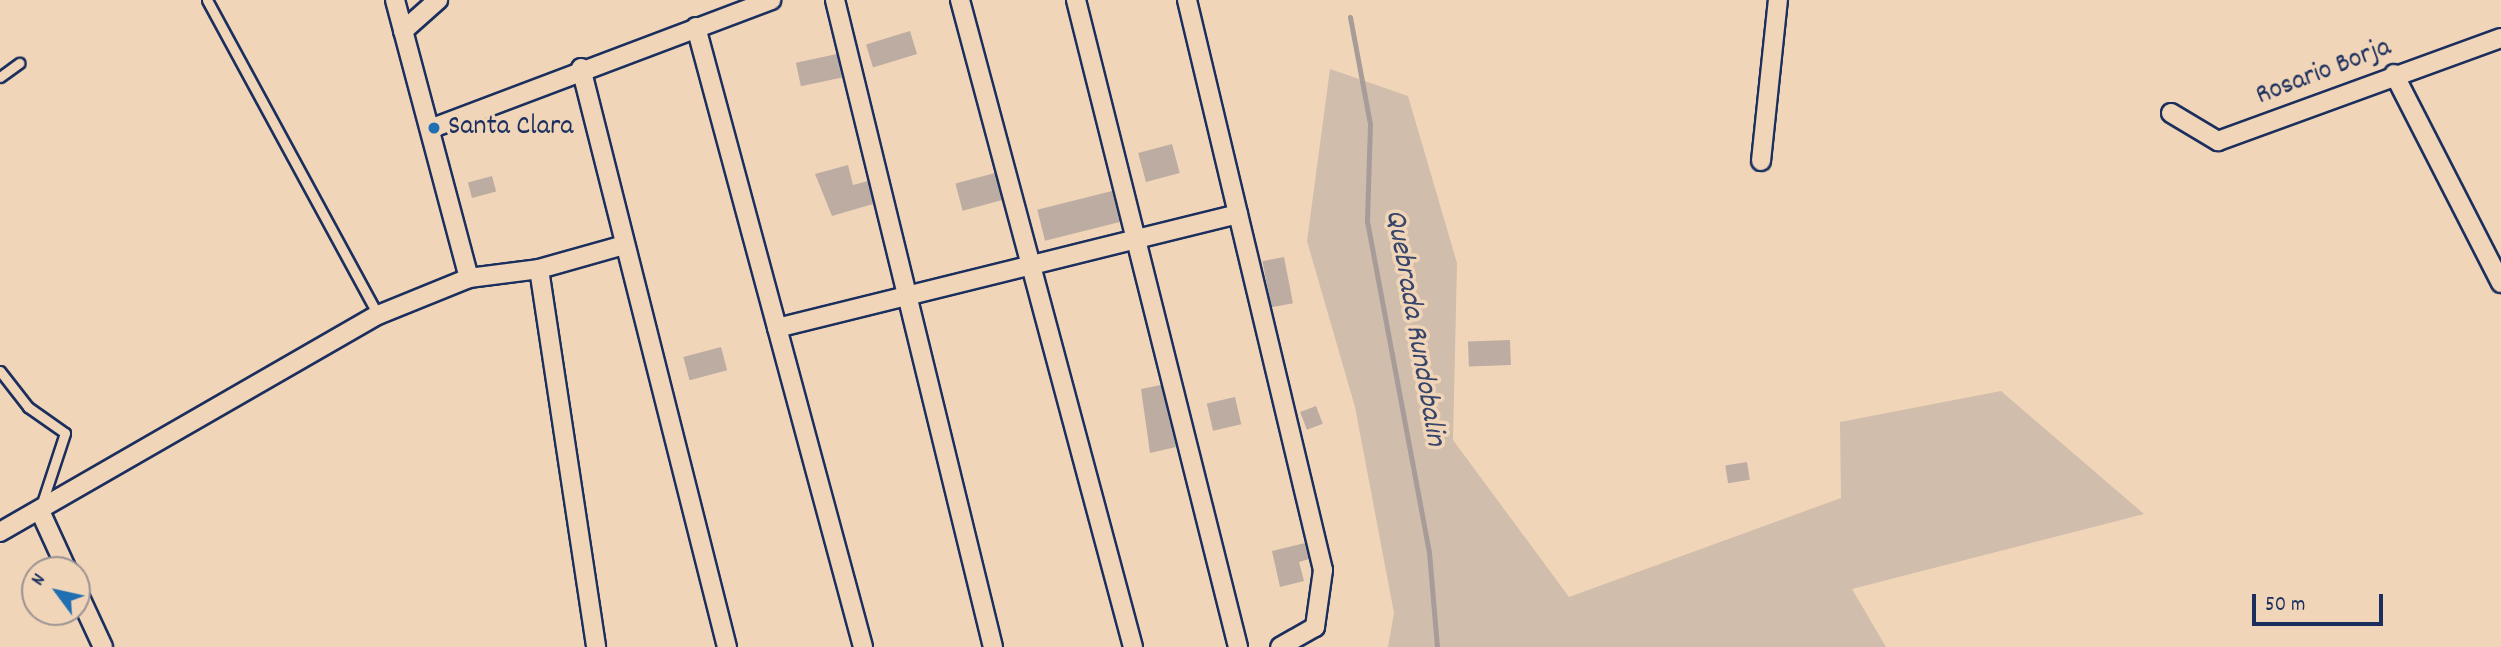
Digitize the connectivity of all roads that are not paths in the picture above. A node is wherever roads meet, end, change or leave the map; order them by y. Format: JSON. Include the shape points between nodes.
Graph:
{"nodes":[{"id":1,"x":207,"y":0,"type":"edge"},
{"id":2,"x":395,"y":0,"type":"edge"},
{"id":3,"x":438,"y":0,"type":"edge"},
{"id":4,"x":771,"y":0,"type":"edge"},
{"id":5,"x":835,"y":0,"type":"edge"},
{"id":6,"x":960,"y":0,"type":"edge"},
{"id":7,"x":1076,"y":0,"type":"edge"},
{"id":8,"x":1188,"y":0,"type":"edge"},
{"id":9,"x":1778,"y":0,"type":"edge"},
{"id":10,"x":696,"y":27,"type":"junction"},
{"id":11,"x":403,"y":31,"type":"junction"},
{"id":12,"x":2501,"y":38,"type":"edge"},
{"id":13,"x":19,"y":63,"type":"dead end"},
{"id":14,"x":582,"y":68,"type":"junction"},
{"id":15,"x":2394,"y":74,"type":"junction"},
{"id":16,"x":0,"y":77,"type":"edge"},
{"id":17,"x":2171,"y":113,"type":"dead end"},
{"id":18,"x":430,"y":129,"type":"junction"},
{"id":19,"x":1761,"y":161,"type":"dead end"},
{"id":20,"x":1238,"y":214,"type":"junction"},
{"id":21,"x":1138,"y":237,"type":"junction"},
{"id":22,"x":624,"y":246,"type":"junction"},
{"id":23,"x":1034,"y":265,"type":"junction"},
{"id":24,"x":540,"y":269,"type":"junction"},
{"id":25,"x":469,"y":278,"type":"junction"},
{"id":26,"x":2501,"y":284,"type":"edge"},
{"id":27,"x":906,"y":300,"type":"junction"},
{"id":28,"x":378,"y":315,"type":"junction"},
{"id":29,"x":777,"y":328,"type":"junction"},
{"id":30,"x":0,"y":371,"type":"edge"},
{"id":31,"x":40,"y":511,"type":"junction"},
{"id":32,"x":0,"y":533,"type":"edge"},
{"id":33,"x":61,"y":556,"type":"edge"},
{"id":34,"x":91,"y":621,"type":"edge"},
{"id":35,"x":103,"y":647,"type":"edge"},
{"id":36,"x":596,"y":647,"type":"edge"},
{"id":37,"x":727,"y":647,"type":"edge"},
{"id":38,"x":863,"y":647,"type":"edge"},
{"id":39,"x":993,"y":647,"type":"edge"},
{"id":40,"x":1133,"y":647,"type":"edge"},
{"id":41,"x":1238,"y":647,"type":"edge"},
{"id":42,"x":1280,"y":647,"type":"edge"}],
"edges":[{"from":1,"to":28,"type":"lane"},
{"from":2,"to":11,"type":"street"},
{"from":3,"to":11,"type":"street"},
{"from":4,"to":10,"type":"street"},
{"from":5,"to":27,"type":"street"},
{"from":6,"to":23,"type":"street"},
{"from":7,"to":21,"type":"street"},
{"from":8,"to":20,"type":"street"},
{"from":9,"to":19,"type":"street"},
{"from":10,"to":14,"type":"street"},
{"from":10,"to":29,"type":"street"},
{"from":11,"to":18,"type":"street"},
{"from":12,"to":15,"type":"street","name":"Rosario Borja"},
{"from":13,"to":16,"type":"lane"},
{"from":14,"to":18,"type":"street"},
{"from":14,"to":22,"type":"street"},
{"from":15,"to":17,"type":"street","name":"Rosario Borja","via":[[2218,141]]},
{"from":15,"to":26,"type":"street"},
{"from":18,"to":25,"type":"street"},
{"from":20,"to":21,"type":"street"},
{"from":20,"to":42,"type":"street","via":[[1323,570],[1315,627]]},
{"from":21,"to":23,"type":"street"},
{"from":21,"to":41,"type":"street"},
{"from":22,"to":24,"type":"street"},
{"from":22,"to":37,"type":"street"},
{"from":23,"to":27,"type":"street"},
{"from":23,"to":40,"type":"street"},
{"from":24,"to":25,"type":"street"},
{"from":24,"to":36,"type":"street"},
{"from":25,"to":28,"type":"street"},
{"from":27,"to":29,"type":"street"},
{"from":27,"to":39,"type":"street"},
{"from":28,"to":31,"type":"street"},
{"from":29,"to":38,"type":"street"},
{"from":30,"to":31,"type":"lane","via":[[28,407],[65,433]]},
{"from":31,"to":32,"type":"street"},
{"from":31,"to":33,"type":"street"},
{"from":34,"to":35,"type":"street"}]}
